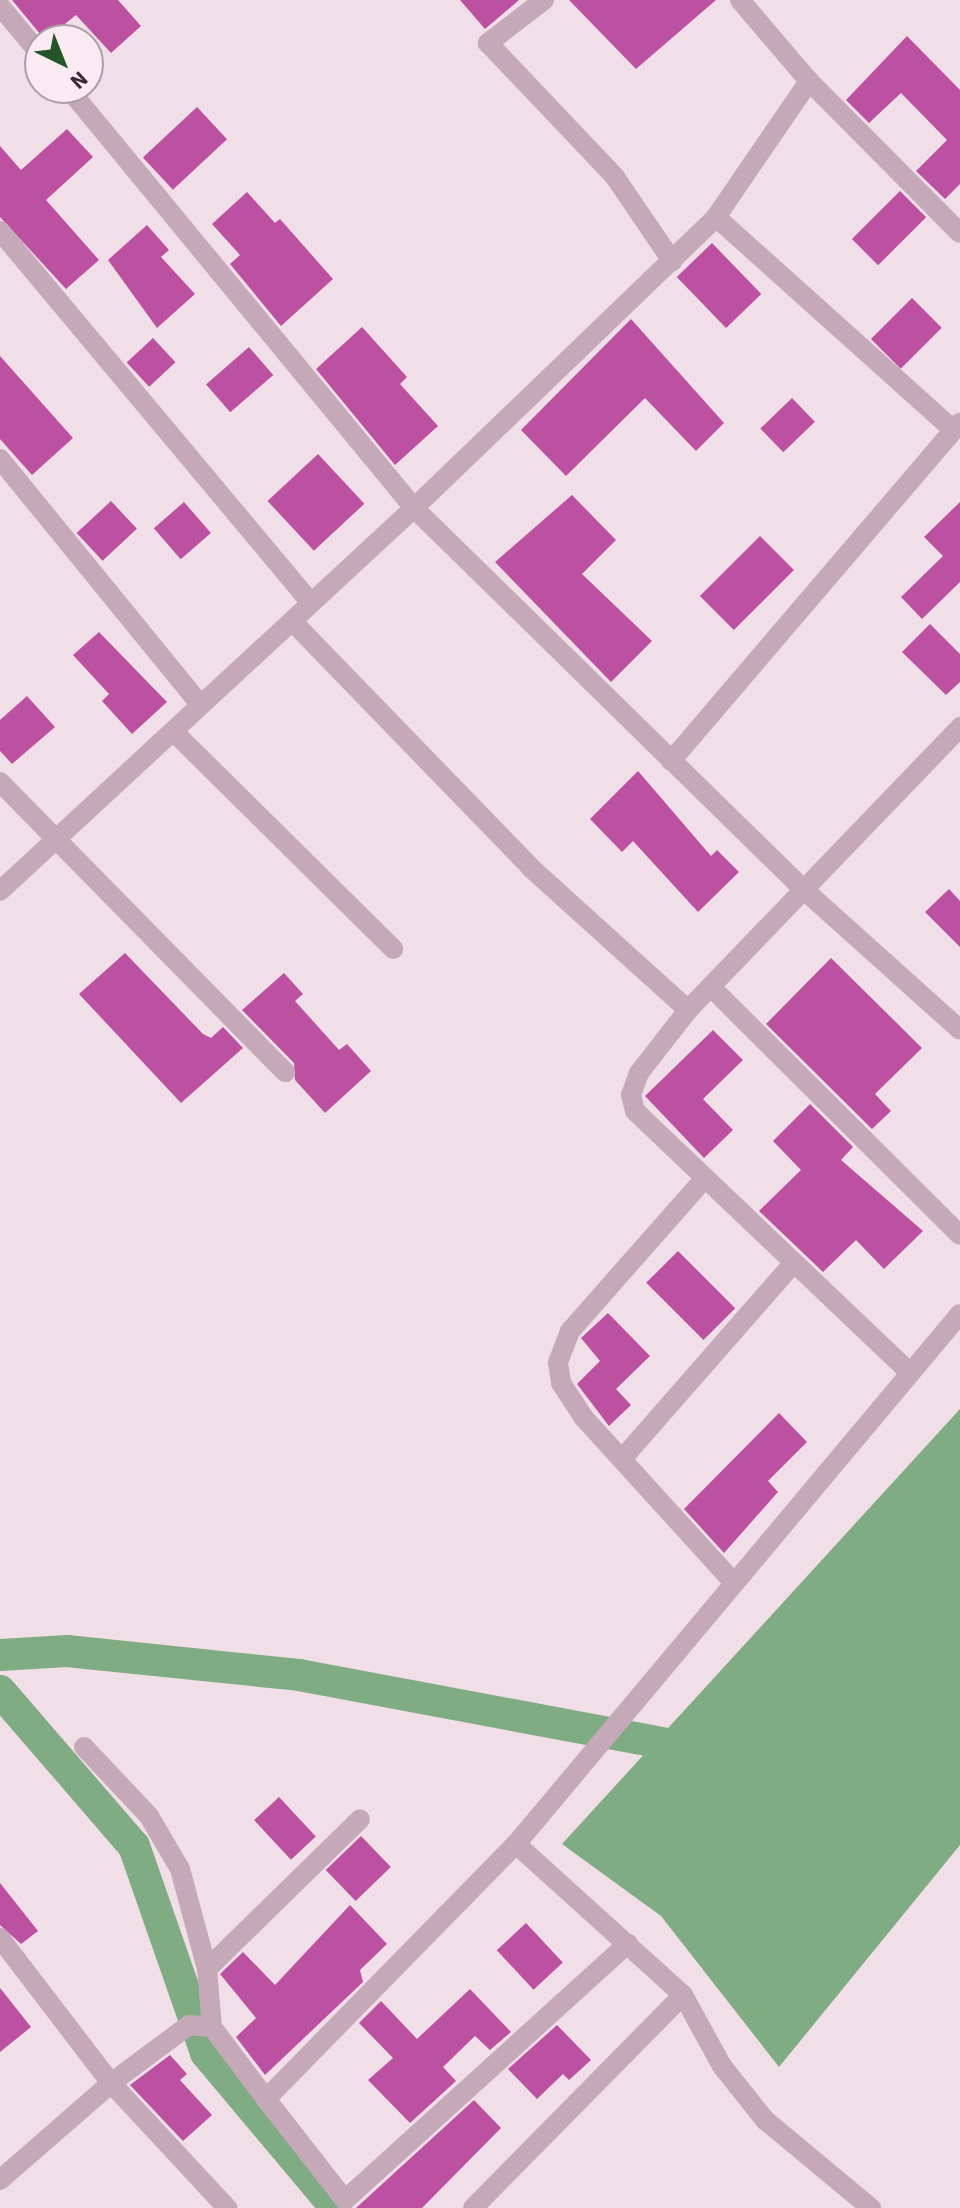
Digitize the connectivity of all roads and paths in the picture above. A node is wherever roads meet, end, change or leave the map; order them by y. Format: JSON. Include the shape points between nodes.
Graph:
{"nodes":[{"id":1,"x":544,"y":0,"type":"edge"},
{"id":2,"x":740,"y":0,"type":"edge"},
{"id":3,"x":0,"y":6,"type":"edge"},
{"id":4,"x":24,"y":35,"type":"edge"},
{"id":5,"x":809,"y":81,"type":"junction"},
{"id":6,"x":81,"y":104,"type":"edge"},
{"id":7,"x":716,"y":217,"type":"junction"},
{"id":8,"x":0,"y":231,"type":"edge"},
{"id":9,"x":960,"y":233,"type":"edge"},
{"id":10,"x":672,"y":261,"type":"junction"},
{"id":11,"x":957,"y":427,"type":"edge"},
{"id":12,"x":0,"y":459,"type":"edge"},
{"id":13,"x":414,"y":508,"type":"junction"},
{"id":14,"x":308,"y":600,"type":"junction"},
{"id":15,"x":292,"y":621,"type":"junction"},
{"id":16,"x":200,"y":704,"type":"junction"},
{"id":17,"x":960,"y":727,"type":"edge"},
{"id":18,"x":175,"y":733,"type":"junction"},
{"id":19,"x":671,"y":761,"type":"junction"},
{"id":20,"x":0,"y":782,"type":"edge"},
{"id":21,"x":57,"y":843,"type":"junction"},
{"id":22,"x":802,"y":888,"type":"junction"},
{"id":23,"x":0,"y":891,"type":"edge"},
{"id":24,"x":393,"y":949,"type":"dead end"},
{"id":25,"x":711,"y":987,"type":"junction"},
{"id":26,"x":688,"y":1010,"type":"junction"},
{"id":27,"x":957,"y":1021,"type":"edge"},
{"id":28,"x":285,"y":1072,"type":"dead end"},
{"id":29,"x":705,"y":1178,"type":"junction"},
{"id":30,"x":960,"y":1235,"type":"edge"},
{"id":31,"x":792,"y":1265,"type":"junction"},
{"id":32,"x":960,"y":1314,"type":"edge"},
{"id":33,"x":910,"y":1373,"type":"junction"},
{"id":34,"x":622,"y":1459,"type":"junction"},
{"id":35,"x":734,"y":1583,"type":"junction"},
{"id":36,"x":84,"y":1747,"type":"dead end"},
{"id":37,"x":360,"y":1819,"type":"dead end"},
{"id":38,"x":516,"y":1844,"type":"junction"},
{"id":39,"x":0,"y":1938,"type":"edge"},
{"id":40,"x":628,"y":1943,"type":"junction"},
{"id":41,"x":207,"y":1969,"type":"junction"},
{"id":42,"x":683,"y":1995,"type":"junction"},
{"id":43,"x":200,"y":2025,"type":"junction"},
{"id":44,"x":111,"y":2083,"type":"junction"},
{"id":45,"x":266,"y":2099,"type":"junction"},
{"id":46,"x":0,"y":2180,"type":"edge"},
{"id":47,"x":349,"y":2204,"type":"edge"},
{"id":48,"x":859,"y":2204,"type":"edge"},
{"id":49,"x":227,"y":2208,"type":"edge"},
{"id":50,"x":473,"y":2208,"type":"edge"}],
"edges":[{"from":1,"to":10,"type":"street","via":[[488,43],[615,177]]},
{"from":2,"to":5,"type":"street"},
{"from":3,"to":4,"type":"street"},
{"from":5,"to":7,"type":"street"},
{"from":5,"to":9,"type":"street"},
{"from":6,"to":13,"type":"street"},
{"from":7,"to":10,"type":"street"},
{"from":7,"to":11,"type":"street"},
{"from":8,"to":14,"type":"street"},
{"from":10,"to":13,"type":"street"},
{"from":11,"to":19,"type":"street"},
{"from":12,"to":16,"type":"street"},
{"from":13,"to":14,"type":"street"},
{"from":13,"to":19,"type":"street"},
{"from":14,"to":15,"type":"street"},
{"from":15,"to":16,"type":"street"},
{"from":15,"to":26,"type":"street","via":[[531,868]]},
{"from":16,"to":18,"type":"street"},
{"from":17,"to":22,"type":"street"},
{"from":18,"to":21,"type":"street"},
{"from":18,"to":24,"type":"street"},
{"from":19,"to":22,"type":"street"},
{"from":20,"to":21,"type":"street"},
{"from":21,"to":23,"type":"street"},
{"from":21,"to":28,"type":"street"},
{"from":22,"to":25,"type":"street"},
{"from":22,"to":27,"type":"street"},
{"from":25,"to":26,"type":"street"},
{"from":25,"to":30,"type":"street"},
{"from":26,"to":29,"type":"street","via":[[639,1073],[631,1095],[635,1111]]},
{"from":29,"to":31,"type":"street"},
{"from":29,"to":34,"type":"street","via":[[570,1331],[558,1363],[561,1383]]},
{"from":31,"to":33,"type":"street"},
{"from":31,"to":34,"type":"street"},
{"from":32,"to":33,"type":"street"},
{"from":33,"to":35,"type":"street"},
{"from":34,"to":35,"type":"street"},
{"from":35,"to":38,"type":"street"},
{"from":36,"to":41,"type":"street","via":[[166,1840],[180,1869]]},
{"from":37,"to":41,"type":"street"},
{"from":38,"to":40,"type":"street"},
{"from":38,"to":45,"type":"street"},
{"from":39,"to":44,"type":"street"},
{"from":40,"to":42,"type":"street"},
{"from":40,"to":47,"type":"street"},
{"from":41,"to":43,"type":"street"},
{"from":42,"to":48,"type":"street","via":[[722,2066],[765,2120]]},
{"from":42,"to":50,"type":"street"},
{"from":43,"to":44,"type":"street"},
{"from":43,"to":45,"type":"street"},
{"from":44,"to":46,"type":"street"},
{"from":44,"to":49,"type":"street"},
{"from":45,"to":47,"type":"street"}]}
